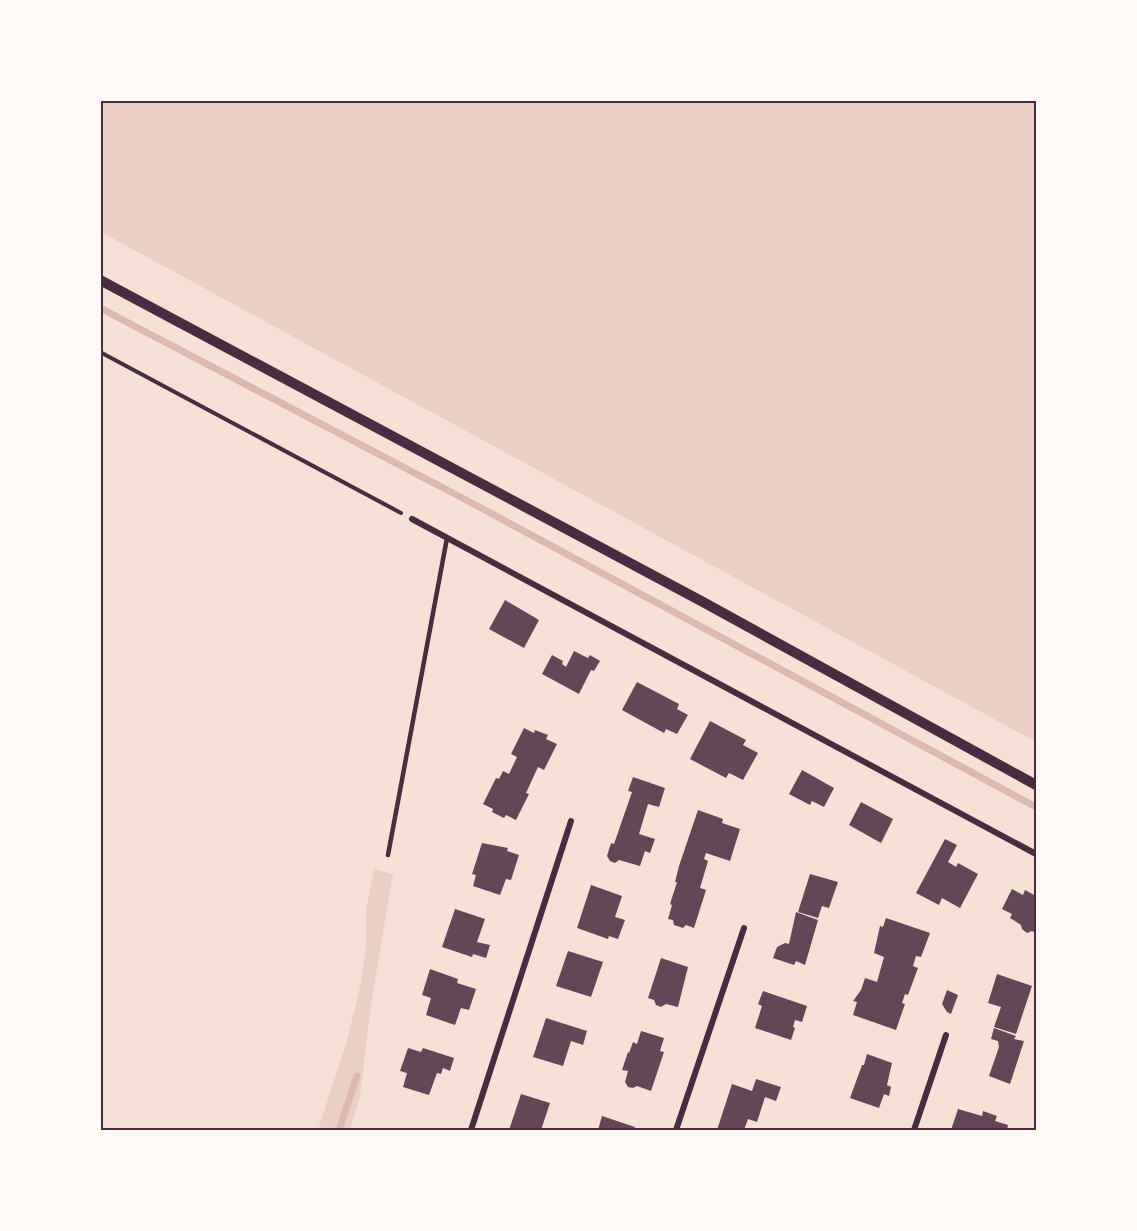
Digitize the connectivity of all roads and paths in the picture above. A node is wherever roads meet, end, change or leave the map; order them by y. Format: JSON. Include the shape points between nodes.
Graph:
{"nodes":[{"id":1,"x":100,"y":280,"type":"edge"},
{"id":2,"x":100,"y":352,"type":"edge"},
{"id":3,"x":412,"y":519,"type":"joint"},
{"id":4,"x":447,"y":538,"type":"junction"},
{"id":5,"x":1036,"y":785,"type":"edge"},
{"id":6,"x":571,"y":821,"type":"dead end"},
{"id":7,"x":388,"y":855,"type":"dead end"},
{"id":8,"x":1036,"y":855,"type":"edge"},
{"id":9,"x":744,"y":928,"type":"dead end"},
{"id":10,"x":946,"y":1035,"type":"dead end"},
{"id":11,"x":471,"y":1131,"type":"edge"},
{"id":12,"x":676,"y":1131,"type":"edge"},
{"id":13,"x":914,"y":1131,"type":"edge"}],
"edges":[{"from":1,"to":5,"type":"street"},
{"from":2,"to":3,"type":"path"},
{"from":3,"to":4,"type":"street"},
{"from":4,"to":7,"type":"lane"},
{"from":4,"to":8,"type":"street"},
{"from":6,"to":11,"type":"street"},
{"from":9,"to":12,"type":"street"},
{"from":10,"to":13,"type":"street"}]}
